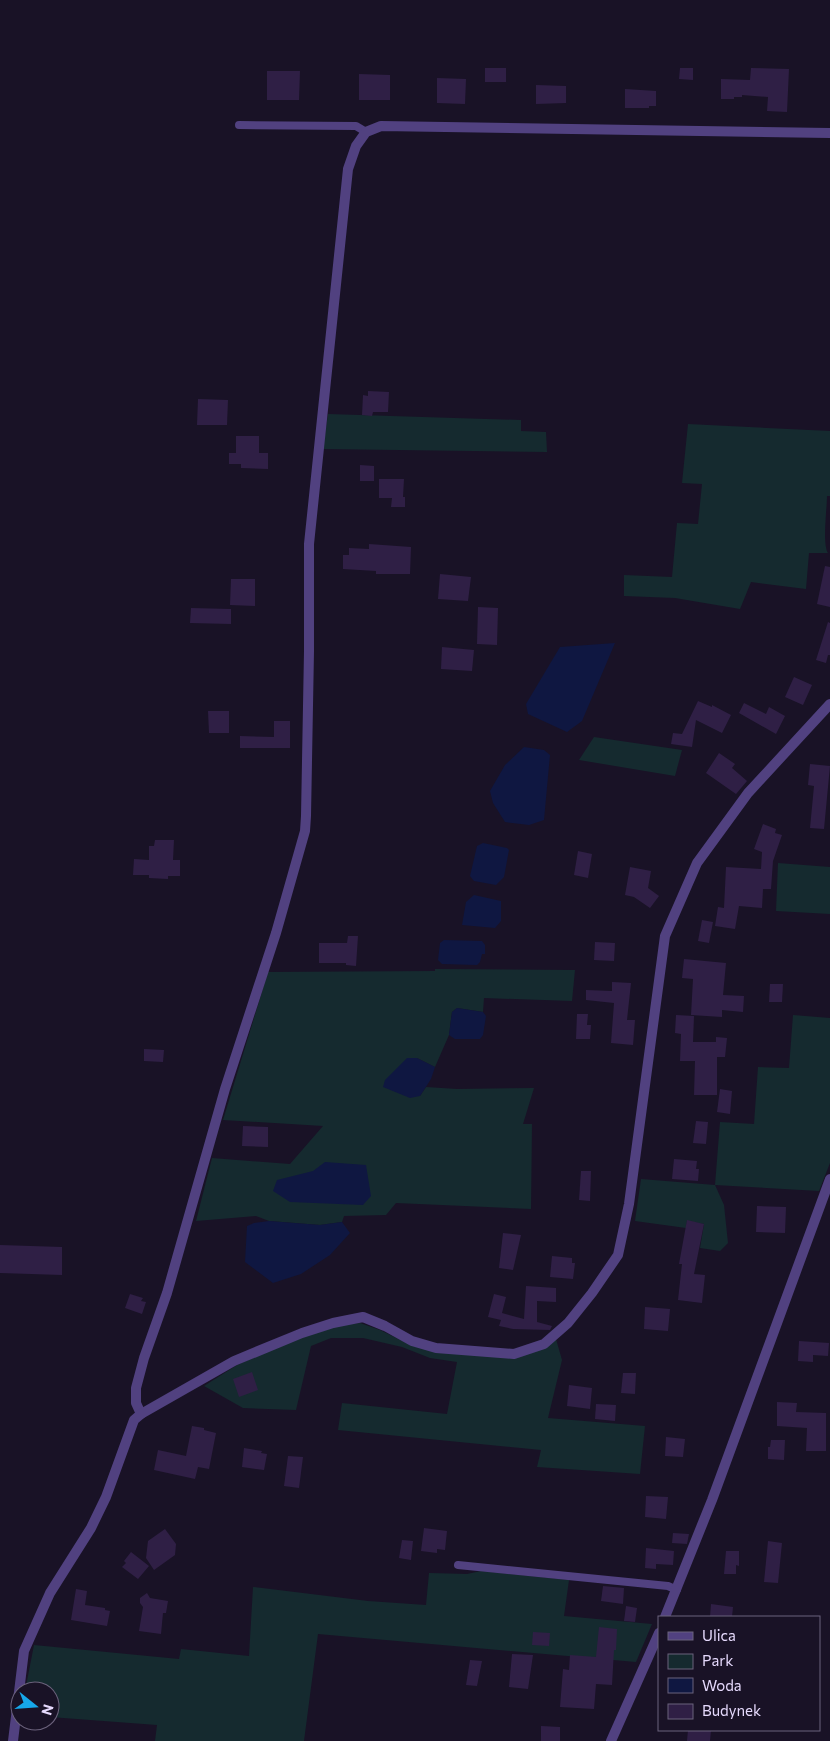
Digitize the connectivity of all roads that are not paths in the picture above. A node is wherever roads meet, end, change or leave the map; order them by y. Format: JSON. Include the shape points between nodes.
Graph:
{"nodes":[{"id":1,"x":239,"y":125,"type":"dead end"},
{"id":2,"x":366,"y":132,"type":"junction"},
{"id":3,"x":830,"y":133,"type":"edge"},
{"id":4,"x":830,"y":704,"type":"edge"},
{"id":5,"x":830,"y":1179,"type":"edge"},
{"id":6,"x":142,"y":1414,"type":"junction"},
{"id":7,"x":458,"y":1565,"type":"dead end"},
{"id":8,"x":677,"y":1590,"type":"junction"},
{"id":9,"x":665,"y":1616,"type":"edge"},
{"id":10,"x":658,"y":1635,"type":"edge"},
{"id":11,"x":13,"y":1741,"type":"edge"},
{"id":12,"x":611,"y":1741,"type":"edge"}],
"edges":[{"from":1,"to":2,"type":"lane","via":[[356,126]]},
{"from":2,"to":3,"type":"street","via":[[381,126]]},
{"from":2,"to":6,"type":"street","via":[[356,146],[348,169],[309,544],[304,831],[167,1293],[144,1358],[136,1388],[136,1403]]},
{"from":4,"to":6,"type":"street","via":[[748,793],[697,864],[664,936],[629,1204],[618,1255],[568,1323],[544,1344],[514,1354],[436,1348],[363,1317],[333,1323],[234,1361]]},
{"from":5,"to":8,"type":"street"},
{"from":6,"to":11,"type":"street","via":[[134,1420],[106,1497],[50,1593],[24,1651]]},
{"from":7,"to":8,"type":"lane","via":[[668,1586]]},
{"from":8,"to":9,"type":"street"},
{"from":10,"to":12,"type":"street"}]}
